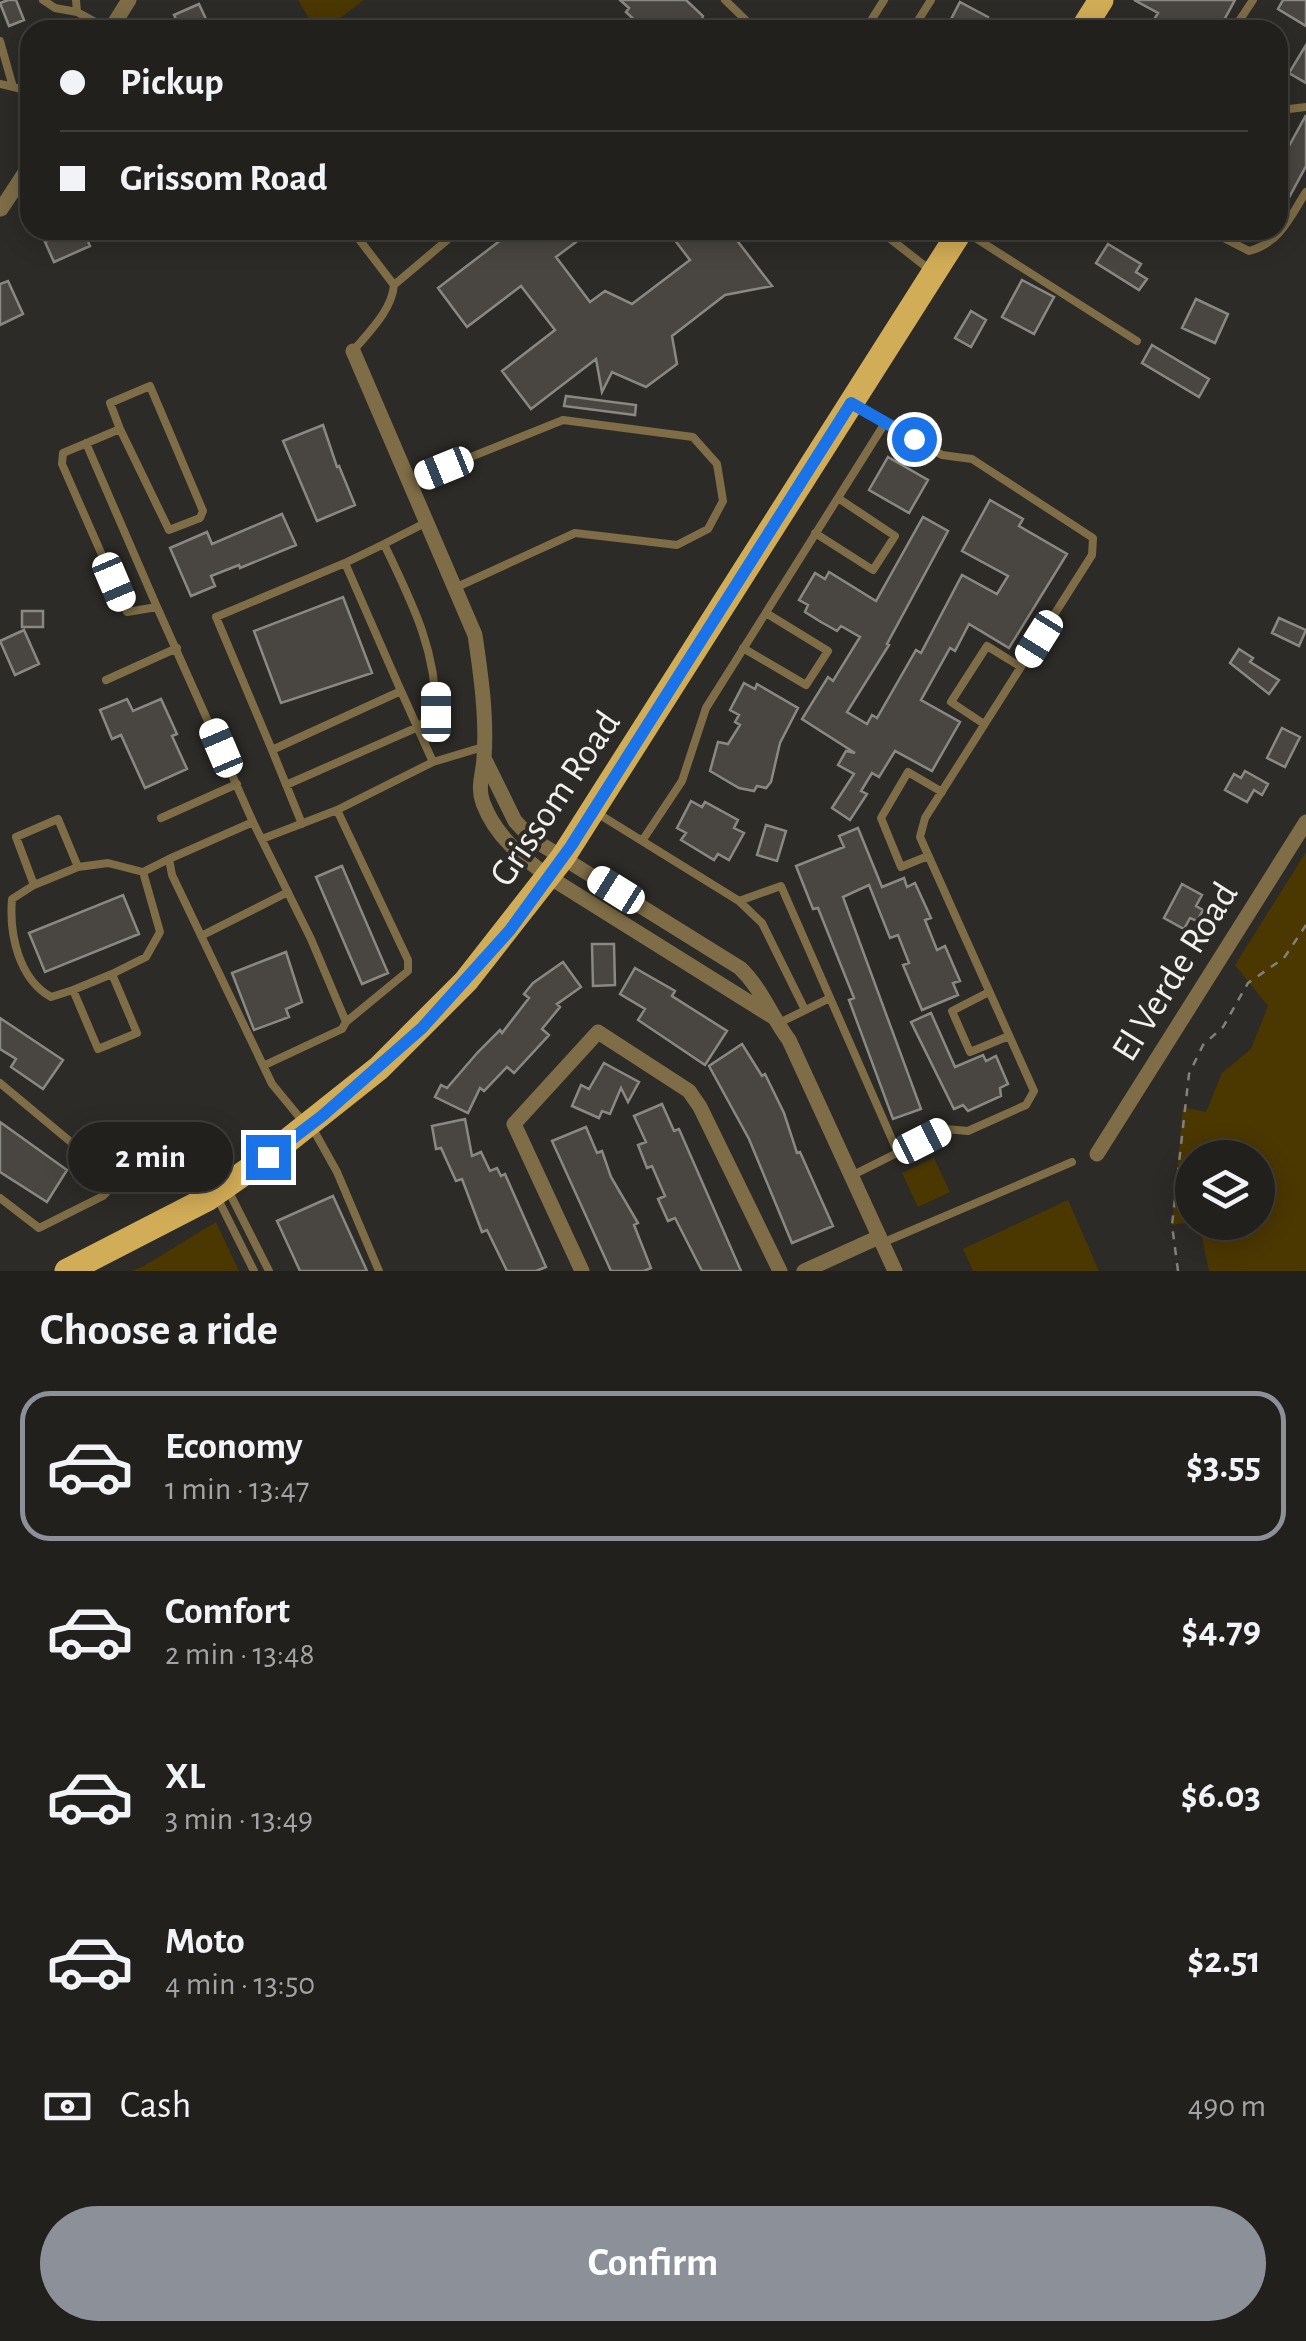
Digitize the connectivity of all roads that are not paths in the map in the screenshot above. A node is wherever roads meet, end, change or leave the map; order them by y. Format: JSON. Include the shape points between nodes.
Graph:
{"nodes":[{"id":1,"x":43,"y":0,"type":"edge"},
{"id":2,"x":76,"y":0,"type":"edge"},
{"id":3,"x":724,"y":0,"type":"edge"},
{"id":4,"x":77,"y":12,"type":"junction"},
{"id":5,"x":92,"y":20,"type":"edge"},
{"id":6,"x":745,"y":20,"type":"edge"},
{"id":7,"x":0,"y":41,"type":"edge"},
{"id":8,"x":0,"y":84,"type":"edge"},
{"id":9,"x":13,"y":87,"type":"junction"},
{"id":10,"x":20,"y":89,"type":"edge"},
{"id":11,"x":20,"y":179,"type":"edge"},
{"id":12,"x":1306,"y":192,"type":"edge"},
{"id":13,"x":0,"y":209,"type":"edge"},
{"id":14,"x":1288,"y":220,"type":"edge"},
{"id":15,"x":360,"y":240,"type":"edge"},
{"id":16,"x":447,"y":240,"type":"edge"},
{"id":17,"x":892,"y":240,"type":"edge"},
{"id":18,"x":955,"y":240,"type":"edge"},
{"id":19,"x":977,"y":240,"type":"edge"},
{"id":20,"x":1228,"y":240,"type":"edge"},
{"id":21,"x":1272,"y":240,"type":"edge"},
{"id":22,"x":934,"y":273,"type":"junction"},
{"id":23,"x":394,"y":285,"type":"junction"},
{"id":24,"x":1137,"y":340,"type":"dead end"},
{"id":25,"x":354,"y":351,"type":"joint"},
{"id":26,"x":851,"y":403,"type":"junction"},
{"id":27,"x":885,"y":422,"type":"junction"},
{"id":28,"x":120,"y":429,"type":"junction"},
{"id":29,"x":86,"y":443,"type":"junction"},
{"id":30,"x":410,"y":481,"type":"junction"},
{"id":31,"x":838,"y":498,"type":"junction"},
{"id":32,"x":428,"y":522,"type":"junction"},
{"id":33,"x":816,"y":534,"type":"junction"},
{"id":34,"x":384,"y":544,"type":"junction"},
{"id":35,"x":345,"y":563,"type":"junction"},
{"id":36,"x":456,"y":587,"type":"junction"},
{"id":37,"x":157,"y":607,"type":"junction"},
{"id":38,"x":766,"y":612,"type":"junction"},
{"id":39,"x":177,"y":648,"type":"junction"},
{"id":40,"x":744,"y":648,"type":"junction"},
{"id":41,"x":1021,"y":667,"type":"junction"},
{"id":42,"x":106,"y":680,"type":"dead end"},
{"id":43,"x":401,"y":691,"type":"junction"},
{"id":44,"x":984,"y":724,"type":"junction"},
{"id":45,"x":418,"y":727,"type":"junction"},
{"id":46,"x":272,"y":750,"type":"junction"},
{"id":47,"x":484,"y":752,"type":"junction"},
{"id":48,"x":433,"y":762,"type":"junction"},
{"id":49,"x":237,"y":784,"type":"junction"},
{"id":50,"x":286,"y":784,"type":"junction"},
{"id":51,"x":942,"y":792,"type":"junction"},
{"id":52,"x":338,"y":810,"type":"junction"},
{"id":53,"x":594,"y":810,"type":"junction"},
{"id":54,"x":162,"y":818,"type":"dead end"},
{"id":55,"x":253,"y":822,"type":"junction"},
{"id":56,"x":1306,"y":822,"type":"edge"},
{"id":57,"x":302,"y":824,"type":"junction"},
{"id":58,"x":262,"y":839,"type":"junction"},
{"id":59,"x":642,"y":841,"type":"junction"},
{"id":60,"x":928,"y":856,"type":"junction"},
{"id":61,"x":169,"y":859,"type":"junction"},
{"id":62,"x":78,"y":867,"type":"junction"},
{"id":63,"x":556,"y":867,"type":"junction"},
{"id":64,"x":143,"y":872,"type":"junction"},
{"id":65,"x":34,"y":885,"type":"junction"},
{"id":66,"x":288,"y":892,"type":"junction"},
{"id":67,"x":0,"y":897,"type":"edge"},
{"id":68,"x":12,"y":899,"type":"junction"},
{"id":69,"x":739,"y":901,"type":"junction"},
{"id":70,"x":201,"y":936,"type":"junction"},
{"id":71,"x":112,"y":974,"type":"junction"},
{"id":72,"x":73,"y":990,"type":"junction"},
{"id":73,"x":989,"y":992,"type":"junction"},
{"id":74,"x":830,"y":998,"type":"junction"},
{"id":75,"x":805,"y":1010,"type":"junction"},
{"id":76,"x":775,"y":1021,"type":"junction"},
{"id":77,"x":346,"y":1022,"type":"junction"},
{"id":78,"x":1009,"y":1036,"type":"junction"},
{"id":79,"x":266,"y":1066,"type":"junction"},
{"id":80,"x":0,"y":1083,"type":"edge"},
{"id":81,"x":310,"y":1126,"type":"junction"},
{"id":82,"x":1098,"y":1154,"type":"dead end"},
{"id":83,"x":894,"y":1155,"type":"junction"},
{"id":84,"x":1072,"y":1162,"type":"dead end"},
{"id":85,"x":851,"y":1176,"type":"junction"},
{"id":86,"x":220,"y":1189,"type":"junction"},
{"id":87,"x":0,"y":1198,"type":"edge"},
{"id":88,"x":881,"y":1240,"type":"junction"},
{"id":89,"x":66,"y":1271,"type":"edge"},
{"id":90,"x":254,"y":1271,"type":"edge"},
{"id":91,"x":269,"y":1271,"type":"edge"},
{"id":92,"x":379,"y":1271,"type":"edge"},
{"id":93,"x":582,"y":1271,"type":"edge"},
{"id":94,"x":780,"y":1271,"type":"edge"},
{"id":95,"x":804,"y":1271,"type":"edge"},
{"id":96,"x":895,"y":1271,"type":"edge"}],
"edges":[{"from":1,"to":4,"type":"lane"},
{"from":2,"to":4,"type":"lane"},
{"from":3,"to":6,"type":"lane"},
{"from":4,"to":5,"type":"lane"},
{"from":7,"to":9,"type":"lane"},
{"from":8,"to":9,"type":"lane"},
{"from":9,"to":10,"type":"lane"},
{"from":11,"to":13,"type":"street"},
{"from":12,"to":14,"type":"lane"},
{"from":15,"to":23,"type":"lane"},
{"from":16,"to":23,"type":"lane"},
{"from":17,"to":22,"type":"lane"},
{"from":18,"to":22,"type":"main road","name":"Grissom Road"},
{"from":19,"to":24,"type":"lane"},
{"from":20,"to":21,"type":"lane","via":[[1249,251]]},
{"from":22,"to":26,"type":"main road","name":"Grissom Road"},
{"from":23,"to":25,"type":"lane","via":[[380,318]]},
{"from":25,"to":30,"type":"street"},
{"from":26,"to":27,"type":"lane"},
{"from":26,"to":53,"type":"main road","name":"Grissom Road"},
{"from":27,"to":31,"type":"lane"},
{"from":27,"to":41,"type":"lane","via":[[942,456],[972,459],[1093,538],[1092,554]]},
{"from":28,"to":28,"type":"lane","via":[[110,403],[150,386],[203,511],[200,518],[169,530]]},
{"from":28,"to":29,"type":"lane"},
{"from":29,"to":37,"type":"lane"},
{"from":29,"to":37,"type":"lane","via":[[63,453],[62,464],[126,612]]},
{"from":30,"to":32,"type":"street"},
{"from":30,"to":36,"type":"lane","via":[[563,420],[693,437],[717,464],[723,501],[708,529],[677,545],[575,533]]},
{"from":31,"to":33,"type":"lane"},
{"from":31,"to":33,"type":"lane","via":[[894,536],[874,570]]},
{"from":32,"to":34,"type":"lane"},
{"from":32,"to":36,"type":"street"},
{"from":33,"to":38,"type":"lane"},
{"from":34,"to":35,"type":"lane"},
{"from":34,"to":45,"type":"lane","via":[[436,676],[436,712]]},
{"from":35,"to":43,"type":"lane"},
{"from":35,"to":46,"type":"lane","via":[[216,617]]},
{"from":36,"to":47,"type":"street","via":[[475,634]]},
{"from":37,"to":39,"type":"lane"},
{"from":38,"to":40,"type":"lane"},
{"from":38,"to":40,"type":"lane","via":[[828,652],[806,685]]},
{"from":39,"to":42,"type":"lane"},
{"from":39,"to":49,"type":"lane"},
{"from":40,"to":59,"type":"lane","via":[[706,708],[682,781]]},
{"from":41,"to":44,"type":"lane"},
{"from":41,"to":44,"type":"lane","via":[[986,646],[951,702]]},
{"from":43,"to":45,"type":"lane"},
{"from":43,"to":46,"type":"lane"},
{"from":44,"to":51,"type":"lane"},
{"from":45,"to":48,"type":"lane"},
{"from":45,"to":50,"type":"lane"},
{"from":46,"to":50,"type":"lane"},
{"from":47,"to":48,"type":"lane"},
{"from":47,"to":63,"type":"street","via":[[515,821]]},
{"from":47,"to":63,"type":"street","via":[[479,786],[498,831],[515,852]]},
{"from":48,"to":52,"type":"lane"},
{"from":49,"to":54,"type":"lane"},
{"from":49,"to":55,"type":"lane"},
{"from":50,"to":57,"type":"lane"},
{"from":51,"to":60,"type":"lane","via":[[924,818],[920,838]]},
{"from":51,"to":60,"type":"lane","via":[[908,772],[881,818],[901,867]]},
{"from":52,"to":57,"type":"lane"},
{"from":52,"to":77,"type":"lane","via":[[408,960],[408,971]]},
{"from":53,"to":59,"type":"lane"},
{"from":53,"to":63,"type":"main road","name":"Grissom Road"},
{"from":55,"to":58,"type":"lane"},
{"from":55,"to":61,"type":"lane"},
{"from":56,"to":82,"type":"street","name":"El Verde Road"},
{"from":57,"to":58,"type":"lane"},
{"from":58,"to":66,"type":"lane"},
{"from":59,"to":69,"type":"lane"},
{"from":60,"to":73,"type":"lane"},
{"from":61,"to":64,"type":"lane"},
{"from":61,"to":70,"type":"lane"},
{"from":62,"to":64,"type":"lane","via":[[108,863]]},
{"from":62,"to":65,"type":"lane"},
{"from":62,"to":65,"type":"lane","via":[[58,819],[16,836]]},
{"from":63,"to":76,"type":"street"},
{"from":63,"to":76,"type":"street","via":[[740,968],[761,990]]},
{"from":63,"to":81,"type":"main road","name":"Grissom Road","via":[[422,1028]]},
{"from":64,"to":71,"type":"lane","via":[[160,932],[146,957]]},
{"from":65,"to":68,"type":"lane"},
{"from":66,"to":70,"type":"lane"},
{"from":66,"to":77,"type":"lane"},
{"from":67,"to":68,"type":"lane"},
{"from":68,"to":72,"type":"lane","via":[[14,943],[33,987],[51,997]]},
{"from":69,"to":74,"type":"lane","via":[[781,886]]},
{"from":69,"to":75,"type":"lane","via":[[762,924]]},
{"from":70,"to":79,"type":"lane"},
{"from":71,"to":72,"type":"lane"},
{"from":71,"to":72,"type":"lane","via":[[138,1033],[98,1049]]},
{"from":73,"to":78,"type":"lane"},
{"from":73,"to":78,"type":"lane","via":[[952,1011],[970,1052]]},
{"from":74,"to":75,"type":"lane"},
{"from":74,"to":83,"type":"lane"},
{"from":75,"to":76,"type":"lane"},
{"from":76,"to":85,"type":"street"},
{"from":77,"to":79,"type":"lane"},
{"from":78,"to":83,"type":"lane","via":[[1034,1092],[1026,1105],[968,1130],[945,1129]]},
{"from":79,"to":81,"type":"lane","via":[[272,1084]]},
{"from":80,"to":87,"type":"lane","via":[[113,1185],[39,1228]]},
{"from":81,"to":86,"type":"main road","name":"Grissom Road"},
{"from":81,"to":92,"type":"lane"},
{"from":83,"to":85,"type":"lane"},
{"from":84,"to":88,"type":"lane"},
{"from":85,"to":88,"type":"street"},
{"from":86,"to":89,"type":"main road","name":"Grissom Road"},
{"from":86,"to":90,"type":"lane"},
{"from":86,"to":91,"type":"lane"},
{"from":88,"to":95,"type":"street"},
{"from":88,"to":96,"type":"street"},
{"from":93,"to":94,"type":"street","via":[[514,1124],[598,1032],[689,1091]]}]}
